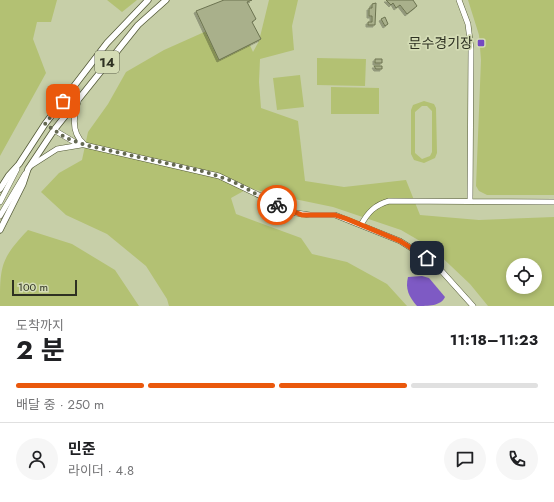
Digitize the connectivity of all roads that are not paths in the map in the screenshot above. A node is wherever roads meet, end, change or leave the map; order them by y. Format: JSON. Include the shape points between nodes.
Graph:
{"nodes":[{"id":1,"x":148,"y":0,"type":"edge"},
{"id":2,"x":166,"y":0,"type":"edge"},
{"id":3,"x":459,"y":0,"type":"edge"},
{"id":4,"x":78,"y":99,"type":"junction"},
{"id":5,"x":45,"y":124,"type":"junction"},
{"id":6,"x":54,"y":130,"type":"junction"},
{"id":7,"x":85,"y":145,"type":"junction"},
{"id":8,"x":19,"y":164,"type":"junction"},
{"id":9,"x":28,"y":169,"type":"junction"},
{"id":10,"x":0,"y":189,"type":"edge"},
{"id":11,"x":470,"y":201,"type":"junction"},
{"id":12,"x":0,"y":202,"type":"edge"},
{"id":13,"x":554,"y":202,"type":"edge"},
{"id":14,"x":0,"y":216,"type":"edge"},
{"id":15,"x":361,"y":225,"type":"junction"},
{"id":16,"x":0,"y":230,"type":"edge"},
{"id":17,"x":473,"y":306,"type":"edge"}],
"edges":[{"from":1,"to":5,"type":"main road","number":"14","via":[[107,43]]},
{"from":2,"to":4,"type":"main road","number":"14","via":[[138,25]]},
{"from":3,"to":11,"type":"main road","via":[[468,24],[471,49]]},
{"from":4,"to":6,"type":"main road","number":"14"},
{"from":4,"to":7,"type":"main road","via":[[74,115],[75,129]]},
{"from":5,"to":6,"type":"main road"},
{"from":5,"to":8,"type":"main road","number":"14"},
{"from":6,"to":7,"type":"main road"},
{"from":6,"to":9,"type":"main road","number":"14"},
{"from":7,"to":9,"type":"main road","via":[[57,149],[38,159]]},
{"from":7,"to":15,"type":"main road","via":[[206,172],[232,181],[296,213],[335,215]]},
{"from":8,"to":10,"type":"main road","via":[[8,175]]},
{"from":8,"to":12,"type":"main road"},
{"from":9,"to":14,"type":"main road"},
{"from":9,"to":16,"type":"main road"},
{"from":11,"to":13,"type":"main road"},
{"from":11,"to":15,"type":"main road","via":[[389,201],[370,210]]},
{"from":15,"to":17,"type":"main road","via":[[400,241],[427,258],[448,277]]}]}
